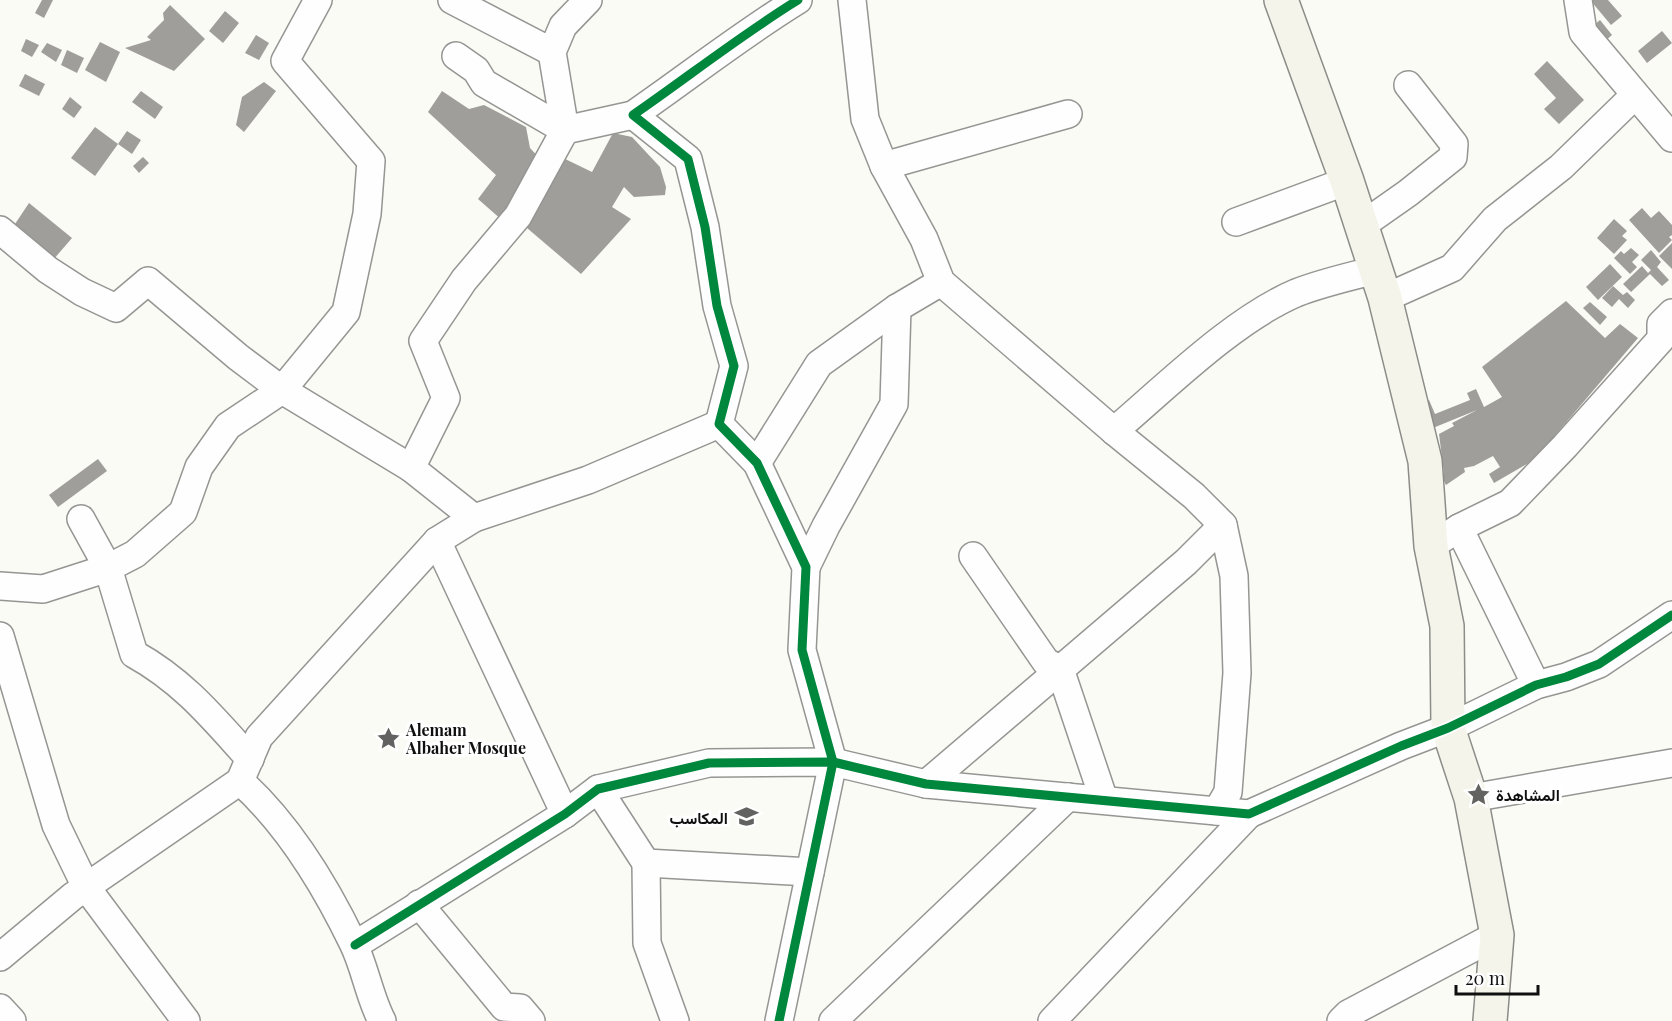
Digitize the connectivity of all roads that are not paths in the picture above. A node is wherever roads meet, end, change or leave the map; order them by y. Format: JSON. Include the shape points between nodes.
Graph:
{"nodes":[{"id":1,"x":318,"y":0,"type":"edge"},
{"id":2,"x":452,"y":0,"type":"edge"},
{"id":3,"x":588,"y":0,"type":"edge"},
{"id":4,"x":798,"y":0,"type":"edge"},
{"id":5,"x":852,"y":0,"type":"edge"},
{"id":6,"x":1281,"y":0,"type":"edge"},
{"id":7,"x":1578,"y":0,"type":"edge"},
{"id":8,"x":552,"y":52,"type":"junction"},
{"id":9,"x":456,"y":56,"type":"dead end"},
{"id":10,"x":1408,"y":85,"type":"dead end"},
{"id":11,"x":1635,"y":95,"type":"junction"},
{"id":12,"x":1068,"y":114,"type":"dead end"},
{"id":13,"x":633,"y":115,"type":"junction"},
{"id":14,"x":565,"y":130,"type":"junction"},
{"id":15,"x":1672,"y":138,"type":"edge"},
{"id":16,"x":884,"y":166,"type":"junction"},
{"id":17,"x":1347,"y":181,"type":"junction"},
{"id":18,"x":1236,"y":222,"type":"dead end"},
{"id":19,"x":1362,"y":225,"type":"junction"},
{"id":20,"x":0,"y":230,"type":"edge"},
{"id":21,"x":941,"y":282,"type":"junction"},
{"id":22,"x":1380,"y":284,"type":"junction"},
{"id":23,"x":897,"y":308,"type":"junction"},
{"id":24,"x":1672,"y":313,"type":"edge"},
{"id":25,"x":282,"y":390,"type":"junction"},
{"id":26,"x":719,"y":424,"type":"junction"},
{"id":27,"x":1114,"y":431,"type":"junction"},
{"id":28,"x":757,"y":463,"type":"junction"},
{"id":29,"x":411,"y":468,"type":"junction"},
{"id":30,"x":474,"y":518,"type":"junction"},
{"id":31,"x":81,"y":519,"type":"dead end"},
{"id":32,"x":1223,"y":525,"type":"junction"},
{"id":33,"x":1459,"y":528,"type":"junction"},
{"id":34,"x":436,"y":541,"type":"junction"},
{"id":35,"x":1431,"y":546,"type":"junction"},
{"id":36,"x":973,"y":556,"type":"dead end"},
{"id":37,"x":806,"y":567,"type":"junction"},
{"id":38,"x":108,"y":568,"type":"junction"},
{"id":39,"x":0,"y":586,"type":"edge"},
{"id":40,"x":1672,"y":615,"type":"edge"},
{"id":41,"x":0,"y":636,"type":"edge"},
{"id":42,"x":1060,"y":669,"type":"junction"},
{"id":43,"x":1536,"y":685,"type":"junction"},
{"id":44,"x":1448,"y":728,"type":"junction"},
{"id":45,"x":833,"y":762,"type":"junction"},
{"id":46,"x":1672,"y":764,"type":"edge"},
{"id":47,"x":245,"y":770,"type":"junction"},
{"id":48,"x":926,"y":784,"type":"junction"},
{"id":49,"x":598,"y":789,"type":"junction"},
{"id":50,"x":1068,"y":797,"type":"junction"},
{"id":51,"x":1472,"y":798,"type":"junction"},
{"id":52,"x":1104,"y":800,"type":"junction"},
{"id":53,"x":1217,"y":811,"type":"junction"},
{"id":54,"x":565,"y":814,"type":"junction"},
{"id":55,"x":1249,"y":814,"type":"junction"},
{"id":56,"x":646,"y":863,"type":"junction"},
{"id":57,"x":810,"y":872,"type":"junction"},
{"id":58,"x":86,"y":887,"type":"junction"},
{"id":59,"x":419,"y":904,"type":"junction"},
{"id":60,"x":1497,"y":935,"type":"junction"},
{"id":61,"x":355,"y":945,"type":"junction"},
{"id":62,"x":0,"y":957,"type":"edge"},
{"id":63,"x":0,"y":1008,"type":"edge"},
{"id":64,"x":12,"y":1021,"type":"edge"},
{"id":65,"x":186,"y":1021,"type":"edge"},
{"id":66,"x":382,"y":1021,"type":"edge"},
{"id":67,"x":531,"y":1021,"type":"edge"},
{"id":68,"x":675,"y":1021,"type":"edge"},
{"id":69,"x":779,"y":1021,"type":"edge"},
{"id":70,"x":832,"y":1021,"type":"edge"},
{"id":71,"x":1052,"y":1021,"type":"edge"},
{"id":72,"x":1341,"y":1021,"type":"edge"},
{"id":73,"x":1490,"y":1021,"type":"edge"}],
"edges":[{"from":1,"to":25,"type":"street","via":[[285,61],[371,162],[367,214],[346,312]]},
{"from":2,"to":8,"type":"street"},
{"from":3,"to":8,"type":"street","via":[[563,26]]},
{"from":4,"to":13,"type":"street","via":[[761,22]]},
{"from":5,"to":16,"type":"street","via":[[865,120]]},
{"from":6,"to":17,"type":"main road"},
{"from":7,"to":11,"type":"street","via":[[1583,32]]},
{"from":8,"to":14,"type":"street"},
{"from":9,"to":14,"type":"street","via":[[476,70],[484,83]]},
{"from":10,"to":19,"type":"street","via":[[1454,144],[1453,157]]},
{"from":11,"to":15,"type":"street"},
{"from":11,"to":22,"type":"street","via":[[1561,167],[1495,219],[1452,268]]},
{"from":12,"to":16,"type":"street"},
{"from":13,"to":14,"type":"street"},
{"from":13,"to":26,"type":"street","via":[[688,159],[705,227],[717,306],[734,366]]},
{"from":14,"to":29,"type":"street","via":[[518,216],[464,280],[423,341],[446,398]]},
{"from":16,"to":21,"type":"street","via":[[924,239]]},
{"from":17,"to":18,"type":"street"},
{"from":17,"to":19,"type":"main road"},
{"from":19,"to":22,"type":"main road"},
{"from":20,"to":25,"type":"street","via":[[48,270],[117,308],[148,281]]},
{"from":21,"to":23,"type":"street"},
{"from":21,"to":27,"type":"street"},
{"from":22,"to":27,"type":"street","via":[[1297,293],[1265,309],[1213,346]]},
{"from":22,"to":35,"type":"main road","via":[[1425,461]]},
{"from":23,"to":28,"type":"street","via":[[819,364]]},
{"from":23,"to":37,"type":"street","via":[[894,404]]},
{"from":24,"to":33,"type":"street","via":[[1661,324],[1661,339],[1510,503]]},
{"from":25,"to":29,"type":"street"},
{"from":25,"to":38,"type":"street","via":[[228,426],[198,467],[183,512],[135,554]]},
{"from":26,"to":28,"type":"street"},
{"from":26,"to":30,"type":"street","via":[[588,480]]},
{"from":27,"to":32,"type":"street","via":[[1194,496]]},
{"from":28,"to":37,"type":"street"},
{"from":29,"to":30,"type":"street"},
{"from":30,"to":34,"type":"street"},
{"from":31,"to":38,"type":"street"},
{"from":32,"to":42,"type":"street","via":[[1186,562]]},
{"from":32,"to":53,"type":"street","via":[[1234,576],[1237,673],[1228,792]]},
{"from":33,"to":35,"type":"street"},
{"from":33,"to":43,"type":"street"},
{"from":34,"to":47,"type":"street","via":[[259,737]]},
{"from":34,"to":54,"type":"street"},
{"from":35,"to":44,"type":"main road","via":[[1447,626]]},
{"from":36,"to":42,"type":"street","via":[[1046,662]]},
{"from":37,"to":45,"type":"street","via":[[802,650]]},
{"from":38,"to":39,"type":"street","via":[[43,589]]},
{"from":38,"to":47,"type":"street","via":[[134,654],[192,695]]},
{"from":40,"to":43,"type":"street","via":[[1599,664]]},
{"from":41,"to":58,"type":"street","via":[[56,825]]},
{"from":42,"to":48,"type":"street"},
{"from":42,"to":52,"type":"street"},
{"from":43,"to":44,"type":"street"},
{"from":44,"to":51,"type":"main road"},
{"from":44,"to":55,"type":"street"},
{"from":45,"to":48,"type":"street"},
{"from":45,"to":49,"type":"street","via":[[709,763]]},
{"from":45,"to":57,"type":"street"},
{"from":46,"to":51,"type":"street"},
{"from":47,"to":58,"type":"street"},
{"from":47,"to":61,"type":"street","via":[[256,795],[304,856]]},
{"from":48,"to":50,"type":"street"},
{"from":49,"to":54,"type":"street"},
{"from":49,"to":56,"type":"street"},
{"from":50,"to":52,"type":"street"},
{"from":50,"to":70,"type":"street"},
{"from":51,"to":60,"type":"main road"},
{"from":52,"to":53,"type":"street"},
{"from":53,"to":55,"type":"street"},
{"from":54,"to":59,"type":"street"},
{"from":55,"to":71,"type":"street"},
{"from":56,"to":57,"type":"street"},
{"from":56,"to":68,"type":"street","via":[[647,943]]},
{"from":57,"to":69,"type":"street"},
{"from":58,"to":62,"type":"street"},
{"from":58,"to":65,"type":"street"},
{"from":59,"to":61,"type":"street"},
{"from":59,"to":67,"type":"street","via":[[504,1007],[520,1008]]},
{"from":60,"to":72,"type":"street"},
{"from":60,"to":73,"type":"main road"},
{"from":61,"to":66,"type":"street"},
{"from":63,"to":64,"type":"street"}]}
